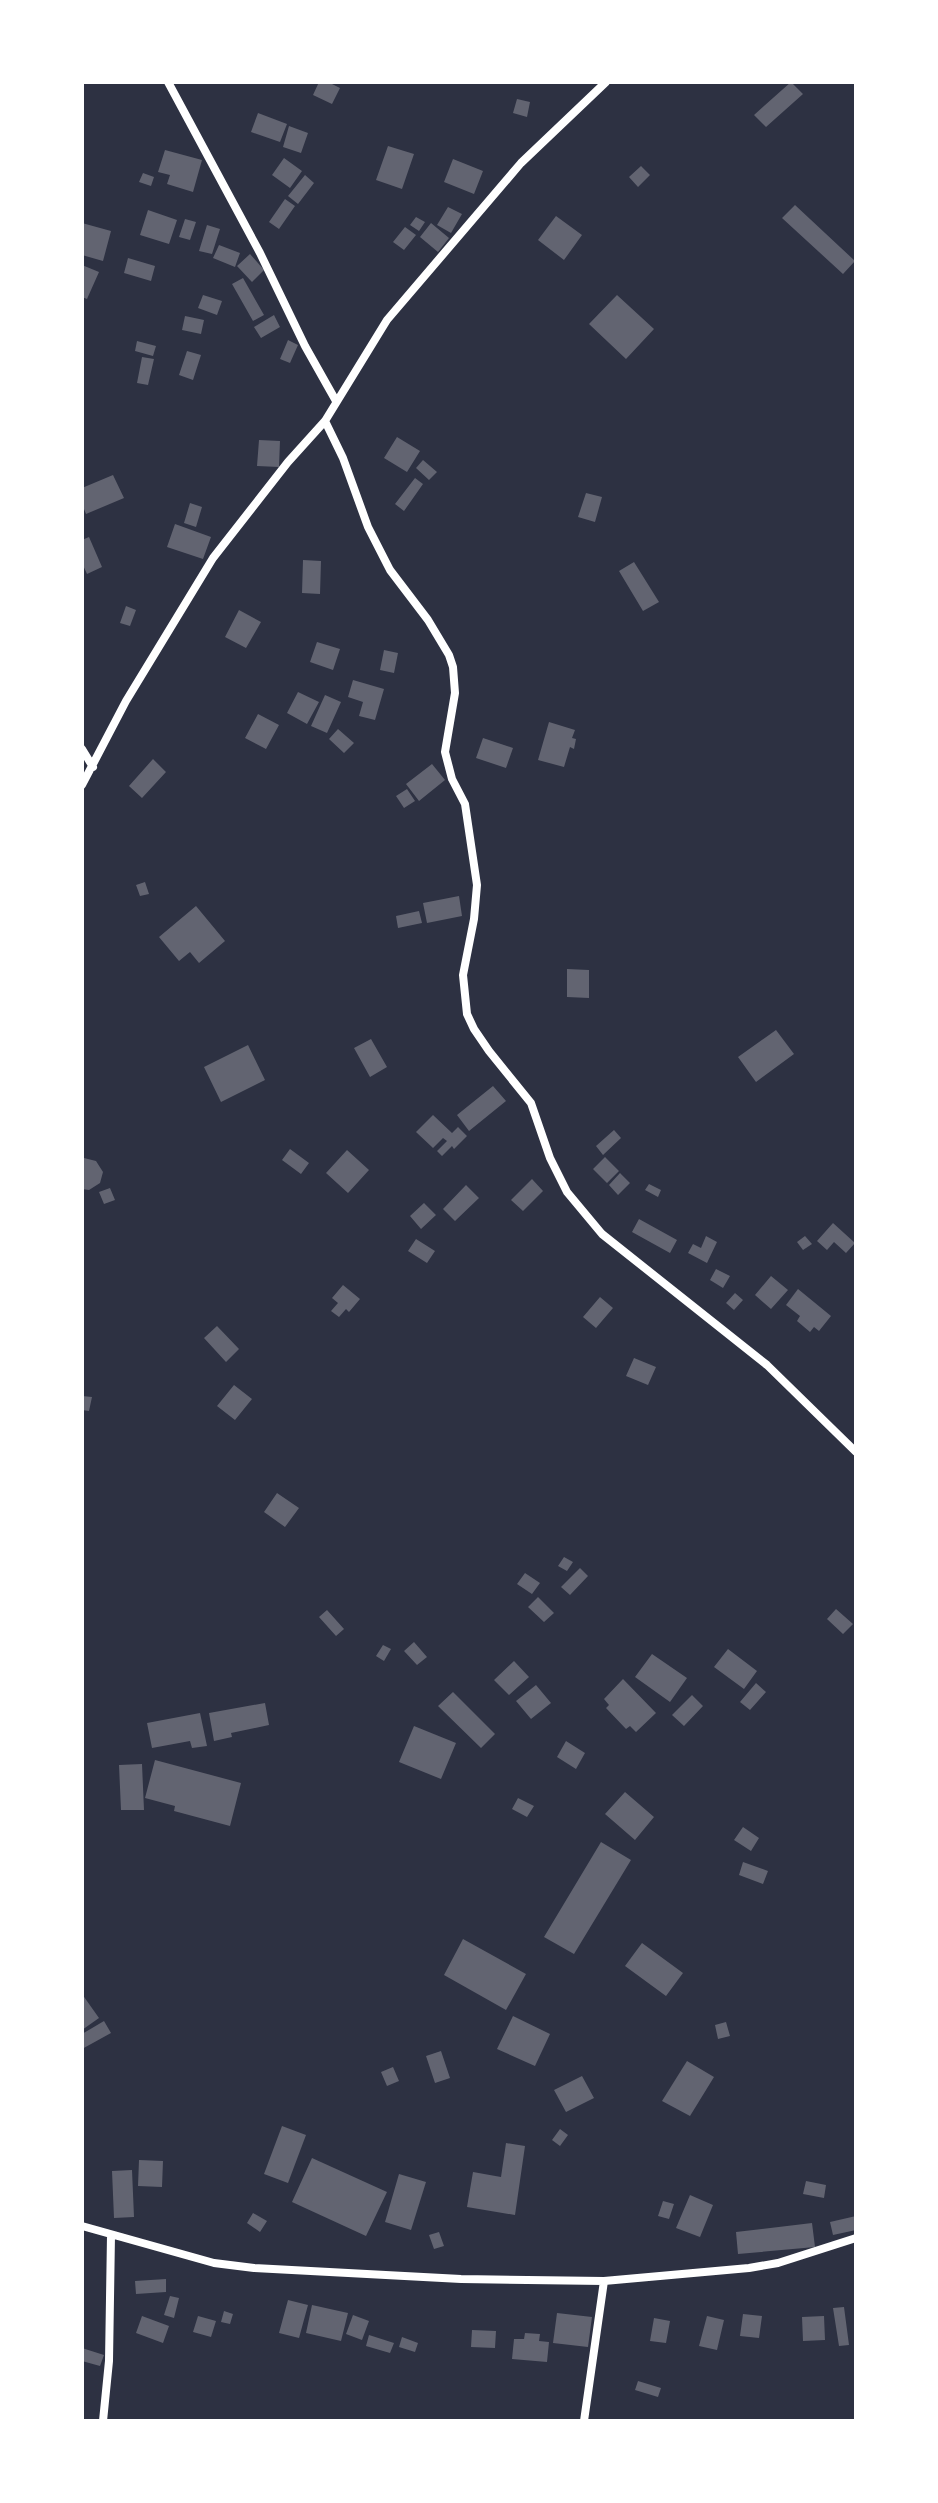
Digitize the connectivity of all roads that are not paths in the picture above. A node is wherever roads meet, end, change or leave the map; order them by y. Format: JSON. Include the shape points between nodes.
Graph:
{"nodes":[{"id":1,"x":168,"y":82,"type":"edge"},
{"id":2,"x":606,"y":82,"type":"edge"},
{"id":3,"x":336,"y":401,"type":"junction"},
{"id":4,"x":325,"y":421,"type":"junction"},
{"id":5,"x":82,"y":749,"type":"edge"},
{"id":6,"x":93,"y":767,"type":"junction"},
{"id":7,"x":82,"y":785,"type":"edge"},
{"id":8,"x":856,"y":1452,"type":"edge"},
{"id":9,"x":82,"y":2226,"type":"edge"},
{"id":10,"x":111,"y":2235,"type":"junction"},
{"id":11,"x":856,"y":2238,"type":"edge"},
{"id":12,"x":604,"y":2281,"type":"junction"},
{"id":13,"x":103,"y":2421,"type":"edge"},
{"id":14,"x":584,"y":2421,"type":"edge"}],
"edges":[{"from":1,"to":3,"type":"street"},
{"from":2,"to":3,"type":"street","via":[[521,163],[387,320]]},
{"from":3,"to":4,"type":"street"},
{"from":4,"to":6,"type":"street","via":[[213,558],[126,701]]},
{"from":4,"to":8,"type":"street","via":[[390,570],[428,620],[453,667],[455,693],[445,752],[465,804],[477,885],[463,975],[474,1029],[531,1103],[567,1192],[602,1234],[767,1365]]},
{"from":5,"to":6,"type":"street"},
{"from":6,"to":7,"type":"street"},
{"from":9,"to":10,"type":"street"},
{"from":10,"to":12,"type":"street","via":[[214,2263],[254,2268]]},
{"from":10,"to":13,"type":"street"},
{"from":11,"to":12,"type":"street","via":[[764,2266]]},
{"from":12,"to":14,"type":"street"}]}
